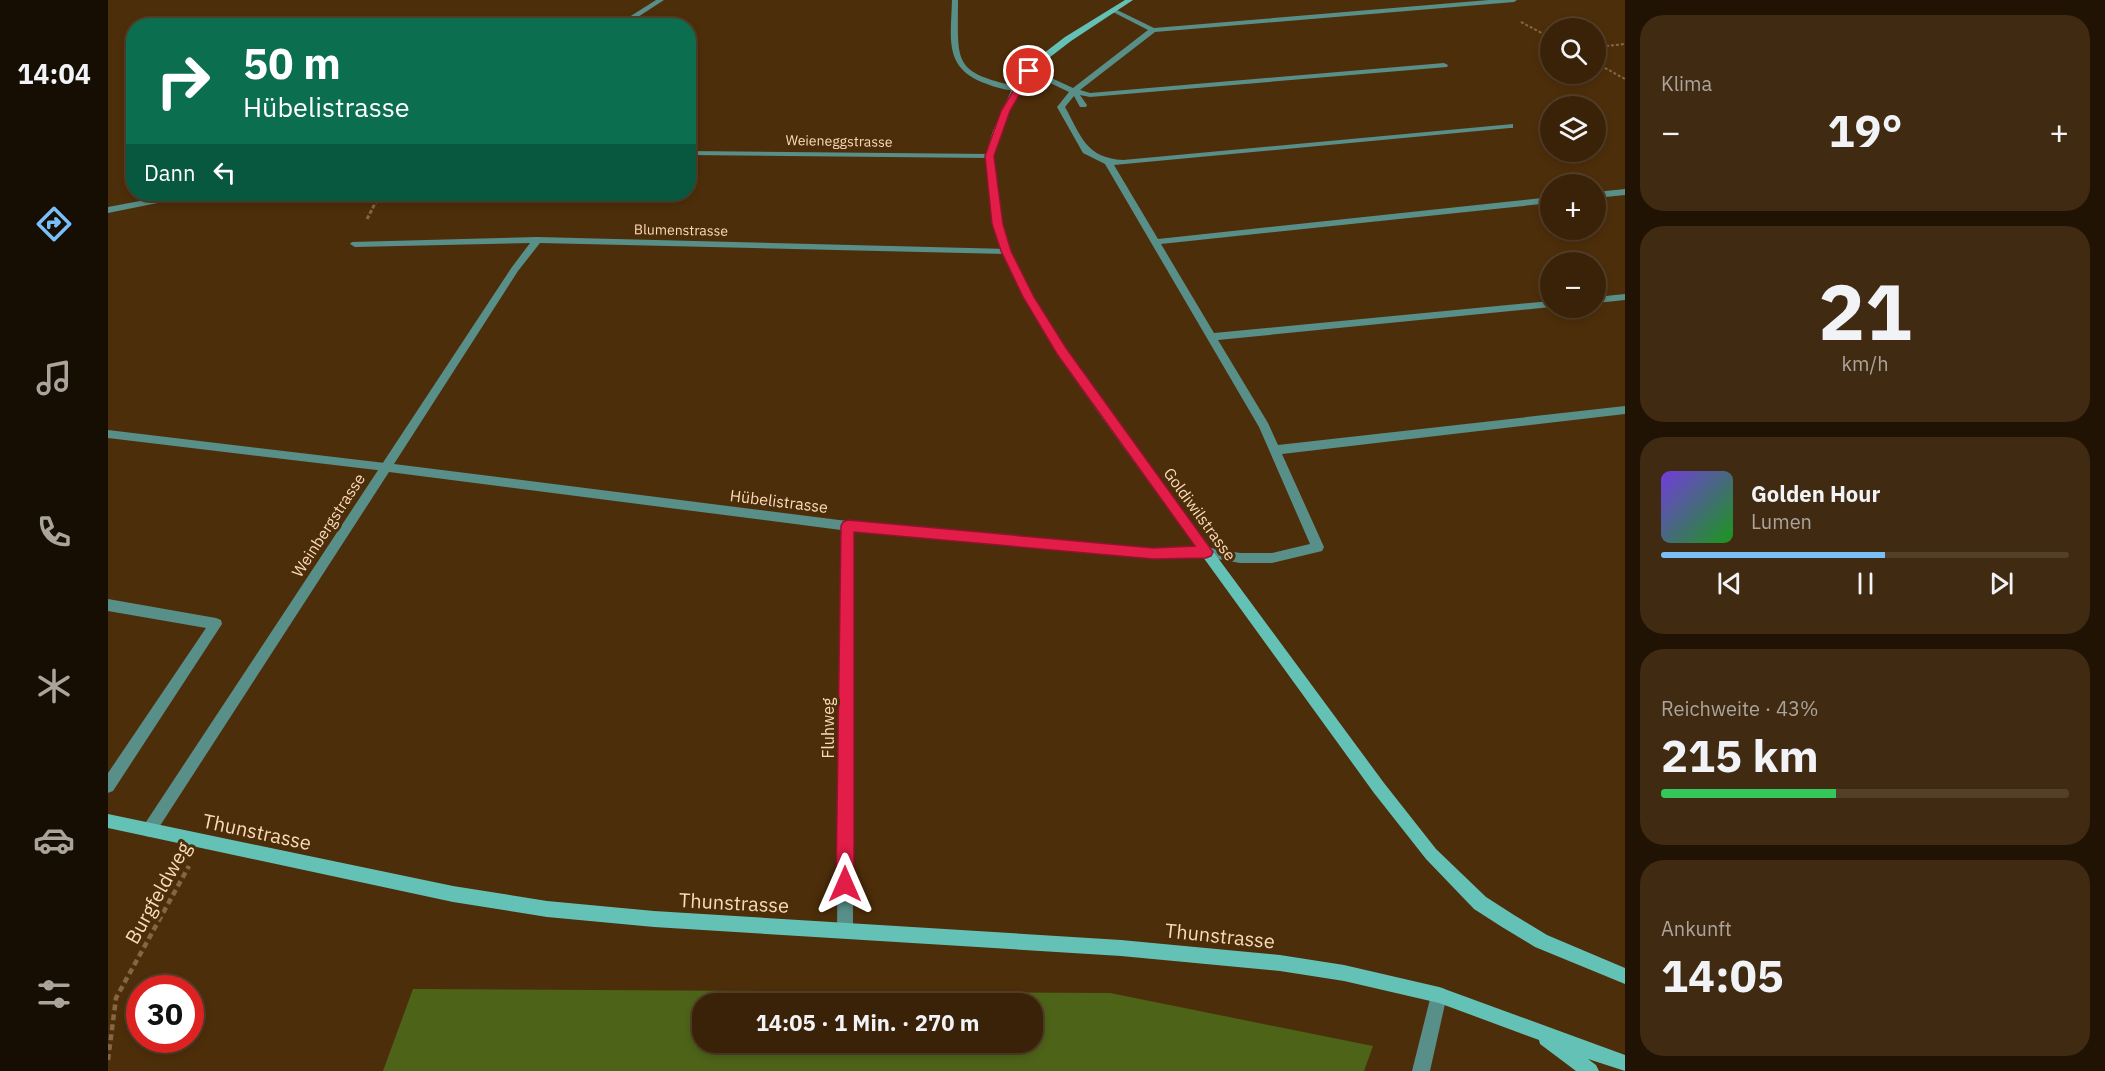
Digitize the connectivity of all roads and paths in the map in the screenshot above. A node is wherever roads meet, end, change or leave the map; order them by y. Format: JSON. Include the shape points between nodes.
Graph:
{"nodes":[{"id":1,"x":662,"y":0,"type":"edge"},
{"id":2,"x":955,"y":0,"type":"edge"},
{"id":3,"x":1130,"y":0,"type":"edge"},
{"id":4,"x":1514,"y":0,"type":"edge"},
{"id":5,"x":1113,"y":10,"type":"junction"},
{"id":6,"x":632,"y":18,"type":"edge"},
{"id":7,"x":1154,"y":30,"type":"junction"},
{"id":8,"x":1625,"y":44,"type":"edge"},
{"id":9,"x":1606,"y":46,"type":"edge"},
{"id":10,"x":1444,"y":65,"type":"dead end"},
{"id":11,"x":1606,"y":68,"type":"edge"},
{"id":12,"x":1029,"y":71,"type":"junction"},
{"id":13,"x":1625,"y":78,"type":"edge"},
{"id":14,"x":1016,"y":89,"type":"junction"},
{"id":15,"x":1074,"y":91,"type":"junction"},
{"id":16,"x":1083,"y":105,"type":"dead end"},
{"id":17,"x":1510,"y":126,"type":"dead end"},
{"id":18,"x":696,"y":153,"type":"edge"},
{"id":19,"x":989,"y":156,"type":"junction"},
{"id":20,"x":1108,"y":162,"type":"junction"},
{"id":21,"x":1625,"y":192,"type":"edge"},
{"id":22,"x":1606,"y":194,"type":"edge"},
{"id":23,"x":152,"y":201,"type":"edge"},
{"id":24,"x":1540,"y":201,"type":"edge"},
{"id":25,"x":108,"y":210,"type":"edge"},
{"id":26,"x":537,"y":240,"type":"junction"},
{"id":27,"x":1155,"y":242,"type":"junction"},
{"id":28,"x":355,"y":244,"type":"dead end"},
{"id":29,"x":1006,"y":251,"type":"junction"},
{"id":30,"x":1625,"y":297,"type":"edge"},
{"id":31,"x":1606,"y":299,"type":"edge"},
{"id":32,"x":1540,"y":305,"type":"edge"},
{"id":33,"x":1211,"y":337,"type":"junction"},
{"id":34,"x":1625,"y":410,"type":"edge"},
{"id":35,"x":108,"y":434,"type":"edge"},
{"id":36,"x":1275,"y":450,"type":"junction"},
{"id":37,"x":385,"y":467,"type":"junction"},
{"id":38,"x":848,"y":526,"type":"junction"},
{"id":39,"x":1206,"y":552,"type":"junction"},
{"id":40,"x":108,"y":605,"type":"edge"},
{"id":41,"x":108,"y":786,"type":"edge"},
{"id":42,"x":108,"y":821,"type":"edge"},
{"id":43,"x":149,"y":830,"type":"junction"},
{"id":44,"x":203,"y":842,"type":"junction"},
{"id":45,"x":845,"y":930,"type":"junction"},
{"id":46,"x":1625,"y":975,"type":"edge"},
{"id":47,"x":1439,"y":995,"type":"junction"},
{"id":48,"x":1536,"y":1030,"type":"junction"},
{"id":49,"x":108,"y":1060,"type":"edge"},
{"id":50,"x":1625,"y":1064,"type":"edge"},
{"id":51,"x":1421,"y":1071,"type":"edge"},
{"id":52,"x":1590,"y":1071,"type":"edge"}],
"edges":[{"from":1,"to":6,"type":"street"},
{"from":2,"to":14,"type":"street","via":[[955,51],[960,67],[977,80]]},
{"from":3,"to":5,"type":"street","name":"Goldiwilstrasse"},
{"from":4,"to":7,"type":"street"},
{"from":5,"to":7,"type":"street"},
{"from":5,"to":12,"type":"street","name":"Goldiwilstrasse","via":[[1047,53]]},
{"from":7,"to":15,"type":"street"},
{"from":8,"to":9,"type":"path"},
{"from":10,"to":15,"type":"street","via":[[1090,94]]},
{"from":11,"to":13,"type":"path"},
{"from":12,"to":14,"type":"street","name":"Goldiwilstrasse"},
{"from":12,"to":15,"type":"street"},
{"from":14,"to":19,"type":"street","name":"Goldiwilstrasse"},
{"from":15,"to":16,"type":"street"},
{"from":15,"to":20,"type":"street","via":[[1061,107],[1086,151]]},
{"from":17,"to":20,"type":"street"},
{"from":18,"to":19,"type":"street","name":"Weieneggstrasse"},
{"from":19,"to":29,"type":"street","name":"Goldiwilstrasse","via":[[998,224]]},
{"from":20,"to":27,"type":"street"},
{"from":21,"to":22,"type":"street"},
{"from":23,"to":25,"type":"street"},
{"from":24,"to":27,"type":"street"},
{"from":26,"to":28,"type":"street","name":"Blumenstrasse"},
{"from":26,"to":29,"type":"street","name":"Blumenstrasse"},
{"from":26,"to":37,"type":"street","name":"Weinbergstrasse"},
{"from":27,"to":33,"type":"street"},
{"from":29,"to":39,"type":"street","name":"Goldiwilstrasse","via":[[1061,351]]},
{"from":30,"to":31,"type":"street"},
{"from":32,"to":33,"type":"street"},
{"from":33,"to":36,"type":"street"},
{"from":34,"to":36,"type":"street"},
{"from":35,"to":37,"type":"street","name":"Hübelistrasse"},
{"from":36,"to":39,"type":"street","name":"Hübelistrasse","via":[[1318,547],[1272,558]]},
{"from":37,"to":38,"type":"street","name":"Hübelistrasse"},
{"from":37,"to":43,"type":"street","name":"Weinbergstrasse"},
{"from":38,"to":39,"type":"street","name":"Hübelistrasse","via":[[1153,553]]},
{"from":38,"to":45,"type":"street","name":"Fluhweg"},
{"from":39,"to":46,"type":"street","name":"Goldiwilstrasse","via":[[1379,789],[1453,877],[1480,903],[1541,941]]},
{"from":40,"to":41,"type":"street","via":[[216,624]]},
{"from":42,"to":43,"type":"street","name":"Thunstrasse"},
{"from":43,"to":44,"type":"street","name":"Thunstrasse"},
{"from":44,"to":45,"type":"street","name":"Thunstrasse","via":[[497,902],[654,919]]},
{"from":44,"to":49,"type":"path","name":"Burgfeldweg","via":[[116,999]]},
{"from":45,"to":47,"type":"street","name":"Thunstrasse","via":[[1109,947],[1280,963]]},
{"from":47,"to":48,"type":"street","name":"Thunstrasse"},
{"from":47,"to":51,"type":"street"},
{"from":48,"to":50,"type":"street","name":"Thunstrasse"},
{"from":48,"to":52,"type":"street","name":"Thunstrasse"}]}
